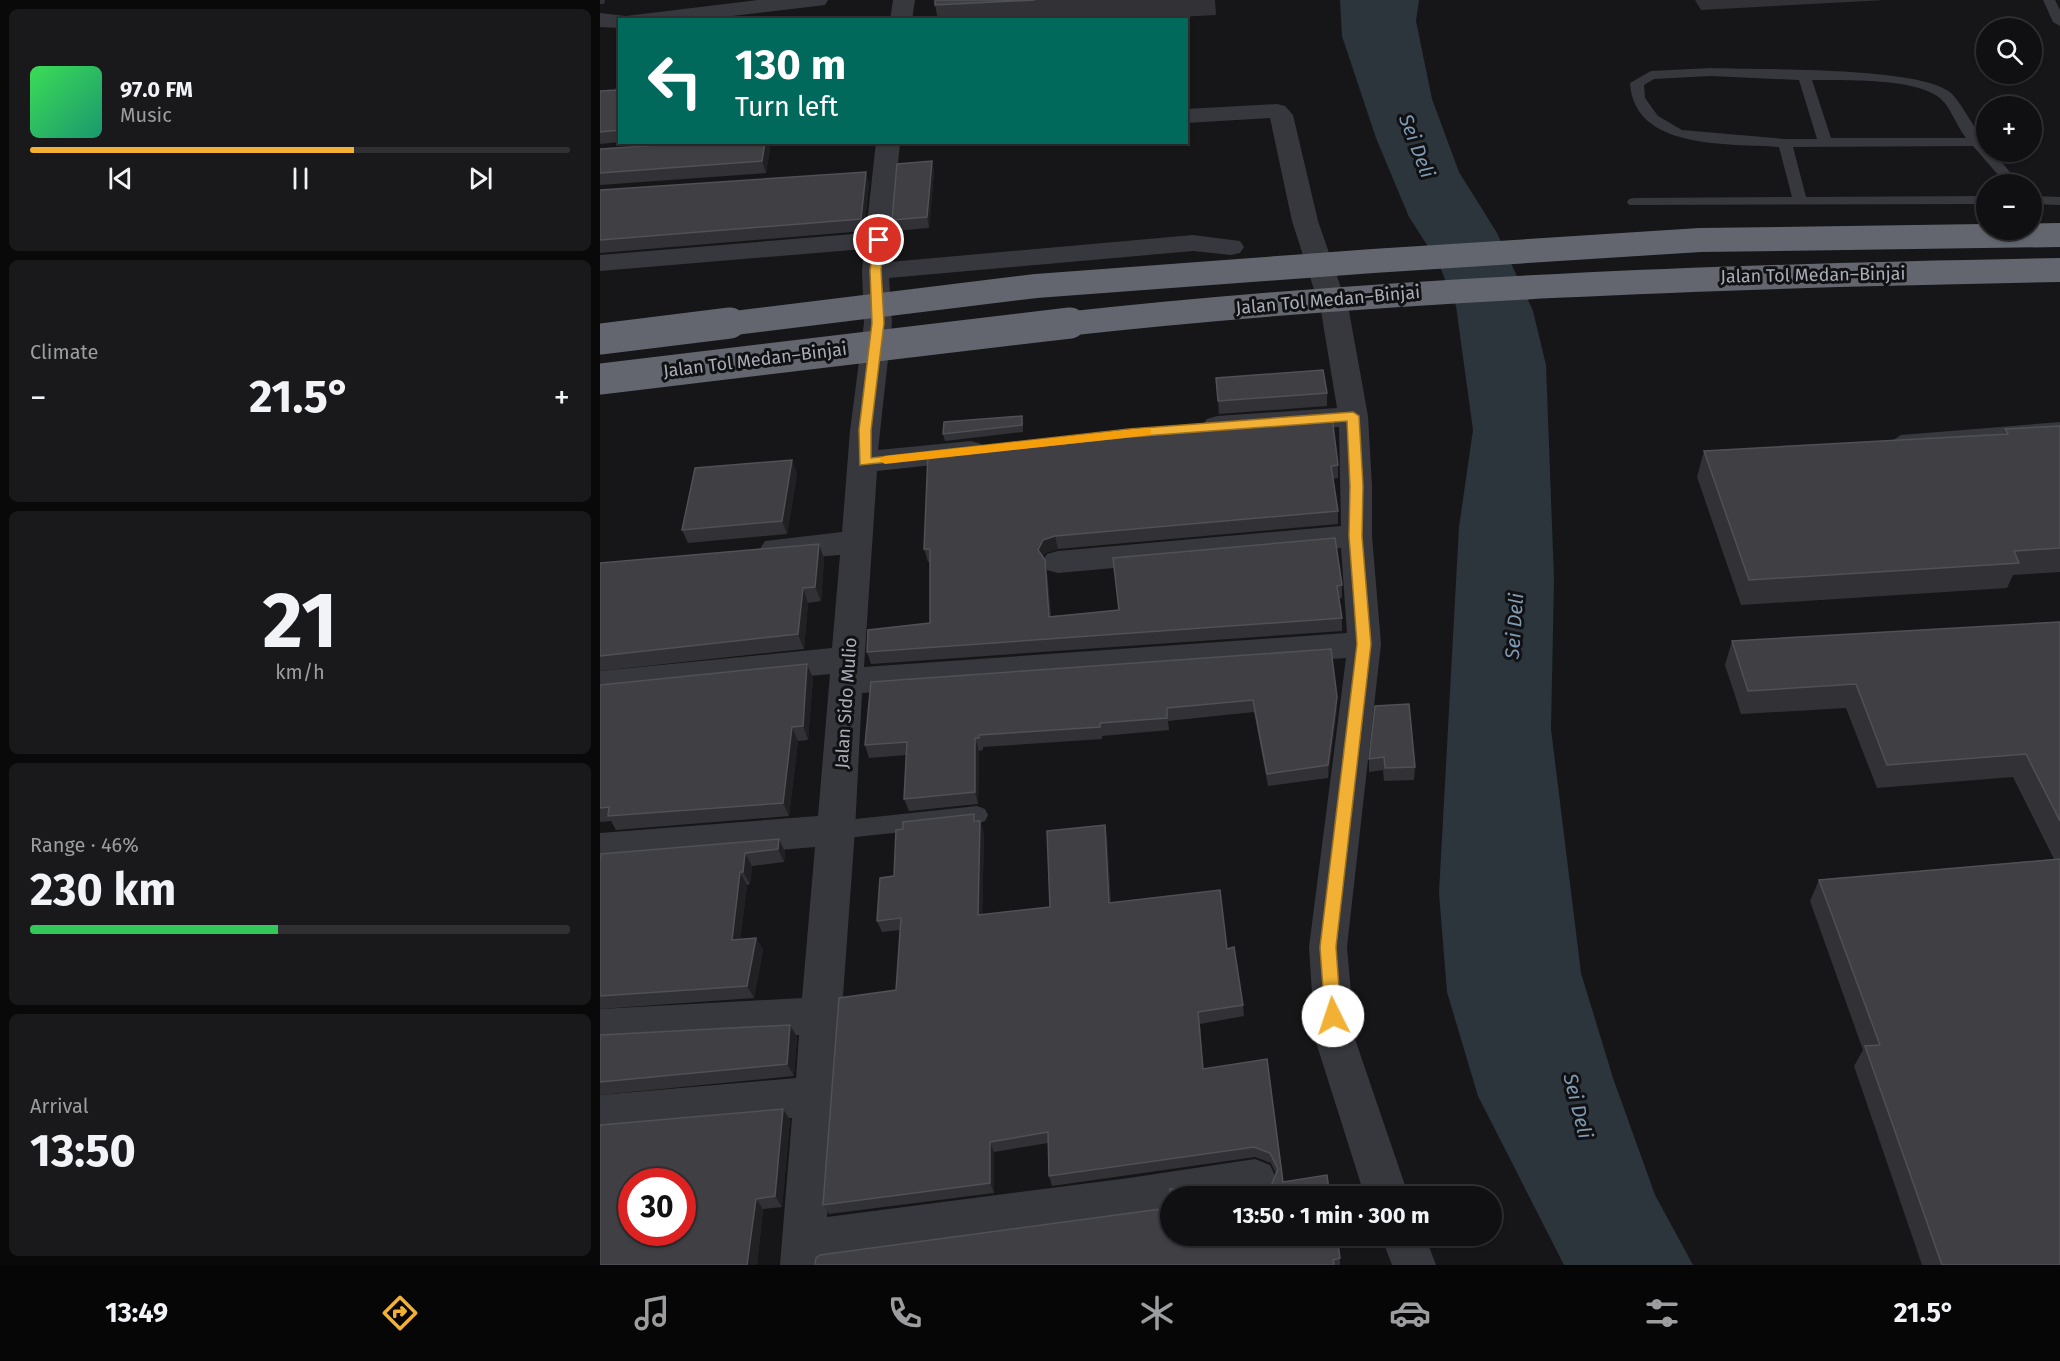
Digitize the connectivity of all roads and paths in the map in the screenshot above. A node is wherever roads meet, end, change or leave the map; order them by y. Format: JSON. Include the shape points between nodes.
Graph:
{"nodes":[{"id":1,"x":818,"y":0,"type":"edge"},
{"id":2,"x":904,"y":0,"type":"edge"},
{"id":3,"x":2049,"y":0,"type":"edge"},
{"id":4,"x":652,"y":18,"type":"edge"},
{"id":5,"x":901,"y":18,"type":"edge"},
{"id":6,"x":600,"y":20,"type":"edge"},
{"id":7,"x":618,"y":21,"type":"edge"},
{"id":8,"x":2060,"y":22,"type":"edge"},
{"id":9,"x":1804,"y":75,"type":"junction"},
{"id":10,"x":1188,"y":116,"type":"edge"},
{"id":11,"x":1976,"y":141,"type":"edge"},
{"id":12,"x":1825,"y":142,"type":"junction"},
{"id":13,"x":1976,"y":142,"type":"edge"},
{"id":14,"x":1785,"y":143,"type":"junction"},
{"id":15,"x":1994,"y":162,"type":"edge"},
{"id":16,"x":879,"y":163,"type":"edge"},
{"id":17,"x":2004,"y":174,"type":"edge"},
{"id":18,"x":1800,"y":200,"type":"junction"},
{"id":19,"x":1976,"y":200,"type":"edge"},
{"id":20,"x":2042,"y":200,"type":"edge"},
{"id":21,"x":2060,"y":201,"type":"edge"},
{"id":22,"x":1634,"y":202,"type":"dead end"},
{"id":23,"x":2060,"y":235,"type":"edge"},
{"id":24,"x":1232,"y":247,"type":"dead end"},
{"id":25,"x":877,"y":255,"type":"junction"},
{"id":26,"x":600,"y":263,"type":"edge"},
{"id":27,"x":2060,"y":270,"type":"edge"},
{"id":28,"x":600,"y":339,"type":"edge"},
{"id":29,"x":600,"y":379,"type":"edge"},
{"id":30,"x":1353,"y":416,"type":"junction"},
{"id":31,"x":1187,"y":428,"type":"edge"},
{"id":32,"x":2060,"y":428,"type":"edge"},
{"id":33,"x":1884,"y":442,"type":"edge"},
{"id":34,"x":1002,"y":447,"type":"edge"},
{"id":35,"x":864,"y":462,"type":"junction"},
{"id":36,"x":1356,"y":536,"type":"junction"},
{"id":37,"x":858,"y":542,"type":"junction"},
{"id":38,"x":753,"y":551,"type":"edge"},
{"id":39,"x":1058,"y":562,"type":"dead end"},
{"id":40,"x":1364,"y":644,"type":"junction"},
{"id":41,"x":849,"y":670,"type":"junction"},
{"id":42,"x":600,"y":684,"type":"edge"},
{"id":43,"x":977,"y":815,"type":"edge"},
{"id":44,"x":837,"y":830,"type":"junction"},
{"id":45,"x":600,"y":849,"type":"edge"},
{"id":46,"x":823,"y":1015,"type":"junction"},
{"id":47,"x":600,"y":1027,"type":"edge"},
{"id":48,"x":817,"y":1096,"type":"junction"},
{"id":49,"x":600,"y":1115,"type":"edge"},
{"id":50,"x":1255,"y":1180,"type":"dead end"},
{"id":51,"x":1383,"y":1186,"type":"edge"},
{"id":52,"x":1406,"y":1246,"type":"edge"},
{"id":53,"x":804,"y":1254,"type":"edge"},
{"id":54,"x":1414,"y":1265,"type":"edge"}],
"edges":[{"from":1,"to":4,"type":"street"},
{"from":2,"to":5,"type":"street"},
{"from":3,"to":8,"type":"lane"},
{"from":6,"to":7,"type":"street"},
{"from":9,"to":11,"type":"lane","via":[[1924,85],[1946,96]]},
{"from":9,"to":12,"type":"lane"},
{"from":9,"to":14,"type":"lane","via":[[1711,72],[1651,75],[1637,83],[1638,98],[1653,119],[1679,134]]},
{"from":10,"to":30,"type":"street","via":[[1277,111],[1281,115],[1307,230],[1335,311]]},
{"from":12,"to":13,"type":"lane"},
{"from":12,"to":14,"type":"lane"},
{"from":14,"to":18,"type":"lane"},
{"from":15,"to":17,"type":"lane"},
{"from":16,"to":25,"type":"street","name":"Jalan Sido Mulio"},
{"from":18,"to":19,"type":"lane"},
{"from":18,"to":22,"type":"lane"},
{"from":20,"to":21,"type":"lane"},
{"from":23,"to":28,"type":"highway","name":"Jalan Tol Medan–Binjai","bridge":true,"via":[[1700,240],[1372,261],[1036,286]]},
{"from":24,"to":25,"type":"street","via":[[1193,243]]},
{"from":25,"to":26,"type":"street"},
{"from":25,"to":35,"type":"street","name":"Jalan Sido Mulio","via":[[878,323]]},
{"from":27,"to":29,"type":"highway","name":"Jalan Tol Medan–Binjai","bridge":true,"via":[[1702,277],[1389,295],[1047,324]]},
{"from":30,"to":31,"type":"street"},
{"from":30,"to":36,"type":"street"},
{"from":32,"to":33,"type":"lane"},
{"from":34,"to":35,"type":"street"},
{"from":35,"to":37,"type":"street","name":"Jalan Sido Mulio"},
{"from":36,"to":39,"type":"street"},
{"from":36,"to":40,"type":"street"},
{"from":37,"to":38,"type":"street"},
{"from":37,"to":41,"type":"street","name":"Jalan Sido Mulio"},
{"from":40,"to":41,"type":"street"},
{"from":40,"to":51,"type":"street","via":[[1328,947],[1335,1038]]},
{"from":41,"to":42,"type":"street"},
{"from":41,"to":44,"type":"street","name":"Jalan Sido Mulio"},
{"from":43,"to":44,"type":"lane"},
{"from":44,"to":45,"type":"street"},
{"from":44,"to":46,"type":"street","name":"Jalan Sido Mulio"},
{"from":46,"to":47,"type":"street"},
{"from":46,"to":48,"type":"street","name":"Jalan Sido Mulio"},
{"from":48,"to":49,"type":"street"},
{"from":48,"to":53,"type":"street","name":"Jalan Sido Mulio"},
{"from":50,"to":53,"type":"street"},
{"from":52,"to":54,"type":"street"}]}
